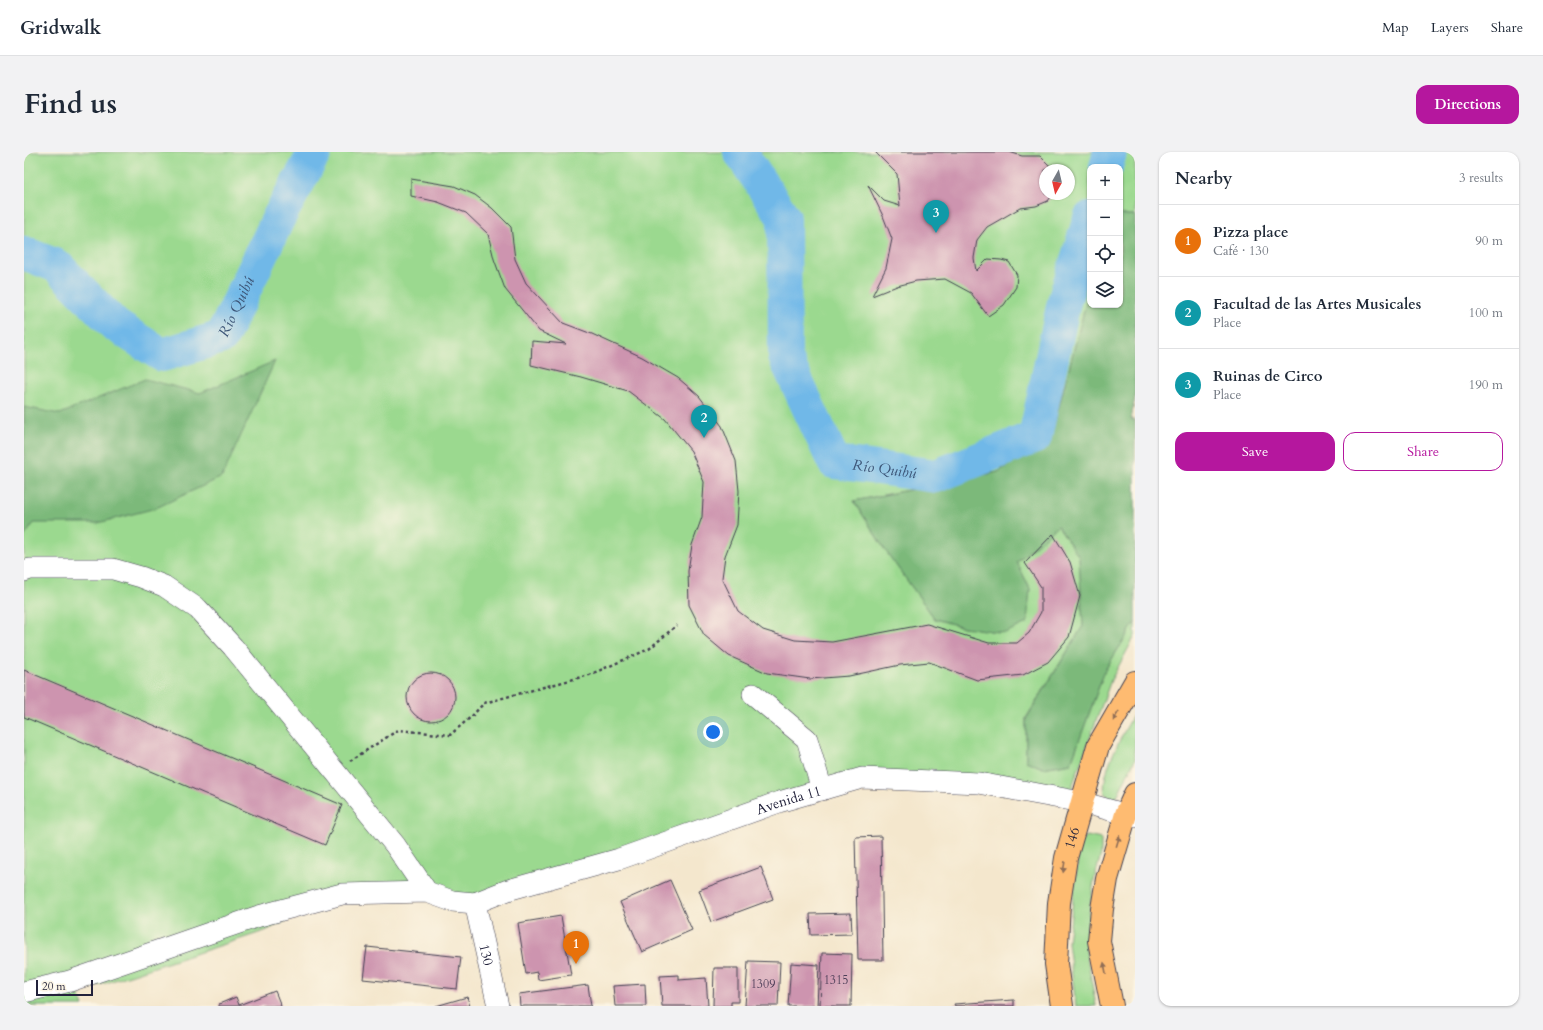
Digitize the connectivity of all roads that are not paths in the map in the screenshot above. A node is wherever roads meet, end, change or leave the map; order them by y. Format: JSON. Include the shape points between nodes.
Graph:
{"nodes":[{"id":1,"x":24,"y":571,"type":"edge"},
{"id":2,"x":1135,"y":682,"type":"edge"},
{"id":3,"x":753,"y":694,"type":"dead end"},
{"id":4,"x":822,"y":790,"type":"junction"},
{"id":5,"x":1135,"y":794,"type":"edge"},
{"id":6,"x":1081,"y":802,"type":"junction"},
{"id":7,"x":1131,"y":816,"type":"edge"},
{"id":8,"x":427,"y":892,"type":"junction"},
{"id":9,"x":475,"y":903,"type":"junction"},
{"id":10,"x":24,"y":992,"type":"edge"},
{"id":11,"x":498,"y":1006,"type":"edge"},
{"id":12,"x":1062,"y":1006,"type":"edge"},
{"id":13,"x":1112,"y":1006,"type":"edge"}],
"edges":[{"from":1,"to":8,"type":"street","via":[[113,569],[164,586],[198,610],[234,647],[335,771],[395,845]]},
{"from":2,"to":6,"type":"main road","name":"146","one_way":true,"via":[[1098,746]]},
{"from":3,"to":4,"type":"street","via":[[807,739]]},
{"from":4,"to":6,"type":"street","name":"Avenida 11","via":[[862,778],[979,783]]},
{"from":4,"to":9,"type":"street","name":"Avenida 11","via":[[779,802],[619,859],[508,890]]},
{"from":5,"to":7,"type":"main road"},
{"from":6,"to":7,"type":"street","name":"Avenida 11"},
{"from":6,"to":12,"type":"main road","name":"146","one_way":true,"via":[[1066,858],[1059,903],[1056,964]]},
{"from":13,"to":7,"type":"main road","one_way":true,"via":[[1099,941],[1107,879]]},
{"from":8,"to":9,"type":"street","name":"Avenida 11","via":[[452,901]]},
{"from":8,"to":10,"type":"street","via":[[342,894],[259,916],[70,981]]},
{"from":9,"to":11,"type":"street","name":"130"}]}
